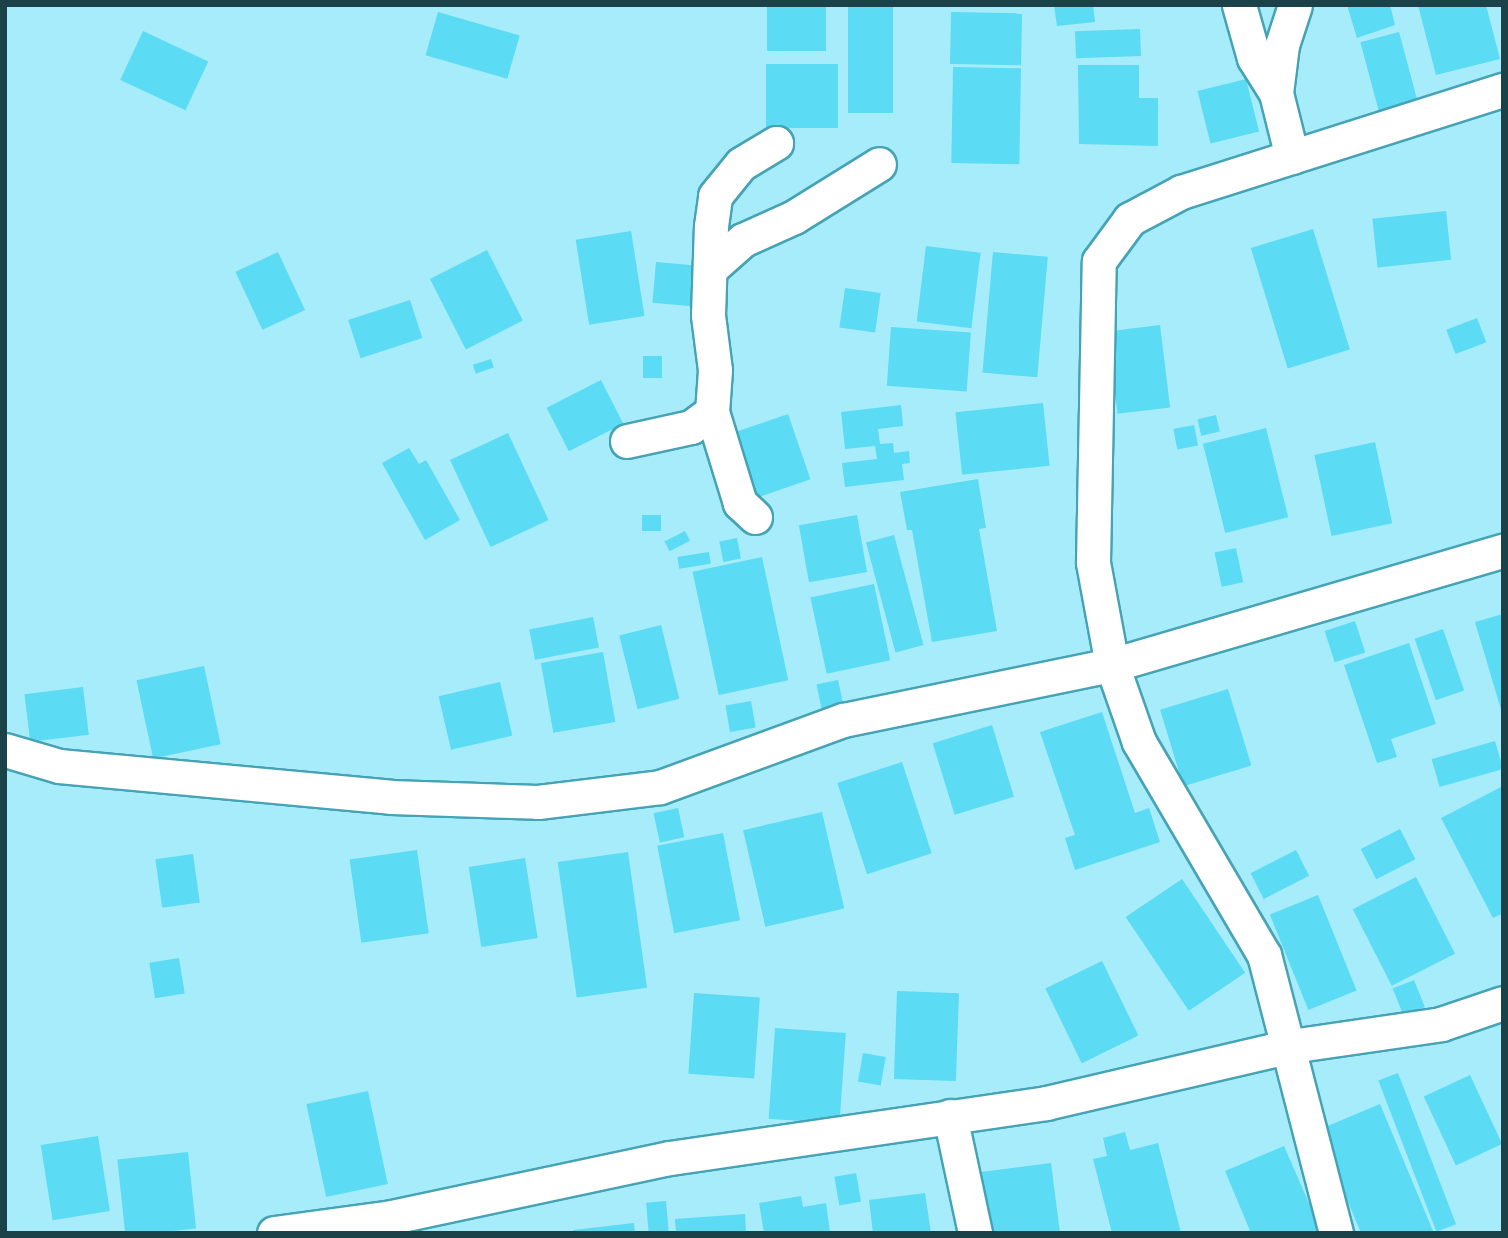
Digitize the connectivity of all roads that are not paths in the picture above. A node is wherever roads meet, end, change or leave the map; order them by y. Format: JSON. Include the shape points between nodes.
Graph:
{"nodes":[{"id":1,"x":1240,"y":5,"type":"edge"},
{"id":2,"x":1295,"y":5,"type":"edge"},
{"id":3,"x":1503,"y":90,"type":"edge"},
{"id":4,"x":1276,"y":93,"type":"junction"},
{"id":5,"x":776,"y":143,"type":"dead end"},
{"id":6,"x":1292,"y":158,"type":"junction"},
{"id":7,"x":879,"y":164,"type":"dead end"},
{"id":8,"x":710,"y":269,"type":"junction"},
{"id":9,"x":712,"y":412,"type":"junction"},
{"id":10,"x":628,"y":441,"type":"dead end"},
{"id":11,"x":755,"y":517,"type":"dead end"},
{"id":12,"x":1503,"y":551,"type":"edge"},
{"id":13,"x":1112,"y":665,"type":"junction"},
{"id":14,"x":5,"y":747,"type":"edge"},
{"id":15,"x":59,"y":766,"type":"junction"},
{"id":16,"x":5,"y":769,"type":"edge"},
{"id":17,"x":1503,"y":1003,"type":"edge"},
{"id":18,"x":1291,"y":1046,"type":"junction"},
{"id":19,"x":950,"y":1116,"type":"junction"},
{"id":20,"x":274,"y":1233,"type":"edge"},
{"id":21,"x":975,"y":1233,"type":"edge"},
{"id":22,"x":1336,"y":1233,"type":"edge"}],
"edges":[{"from":1,"to":4,"type":"street","via":[[1254,58]]},
{"from":2,"to":4,"type":"street","via":[[1282,46]]},
{"from":3,"to":6,"type":"street"},
{"from":4,"to":6,"type":"street"},
{"from":5,"to":8,"type":"street","via":[[741,164],[715,196]]},
{"from":6,"to":13,"type":"street","via":[[1181,192],[1130,219],[1099,261],[1093,562]]},
{"from":7,"to":8,"type":"street","via":[[794,217],[743,240]]},
{"from":8,"to":9,"type":"street"},
{"from":9,"to":10,"type":"street","via":[[691,427]]},
{"from":9,"to":11,"type":"street","via":[[740,503]]},
{"from":12,"to":13,"type":"street"},
{"from":13,"to":15,"type":"street","via":[[843,720],[660,787],[538,802],[391,797]]},
{"from":13,"to":18,"type":"street","via":[[1139,742],[1264,955]]},
{"from":14,"to":15,"type":"street"},
{"from":15,"to":16,"type":"street"},
{"from":17,"to":18,"type":"street","via":[[1441,1024]]},
{"from":18,"to":19,"type":"street","via":[[1046,1103]]},
{"from":18,"to":22,"type":"street"},
{"from":19,"to":20,"type":"street","via":[[670,1158],[392,1217]]},
{"from":19,"to":21,"type":"street"}]}
